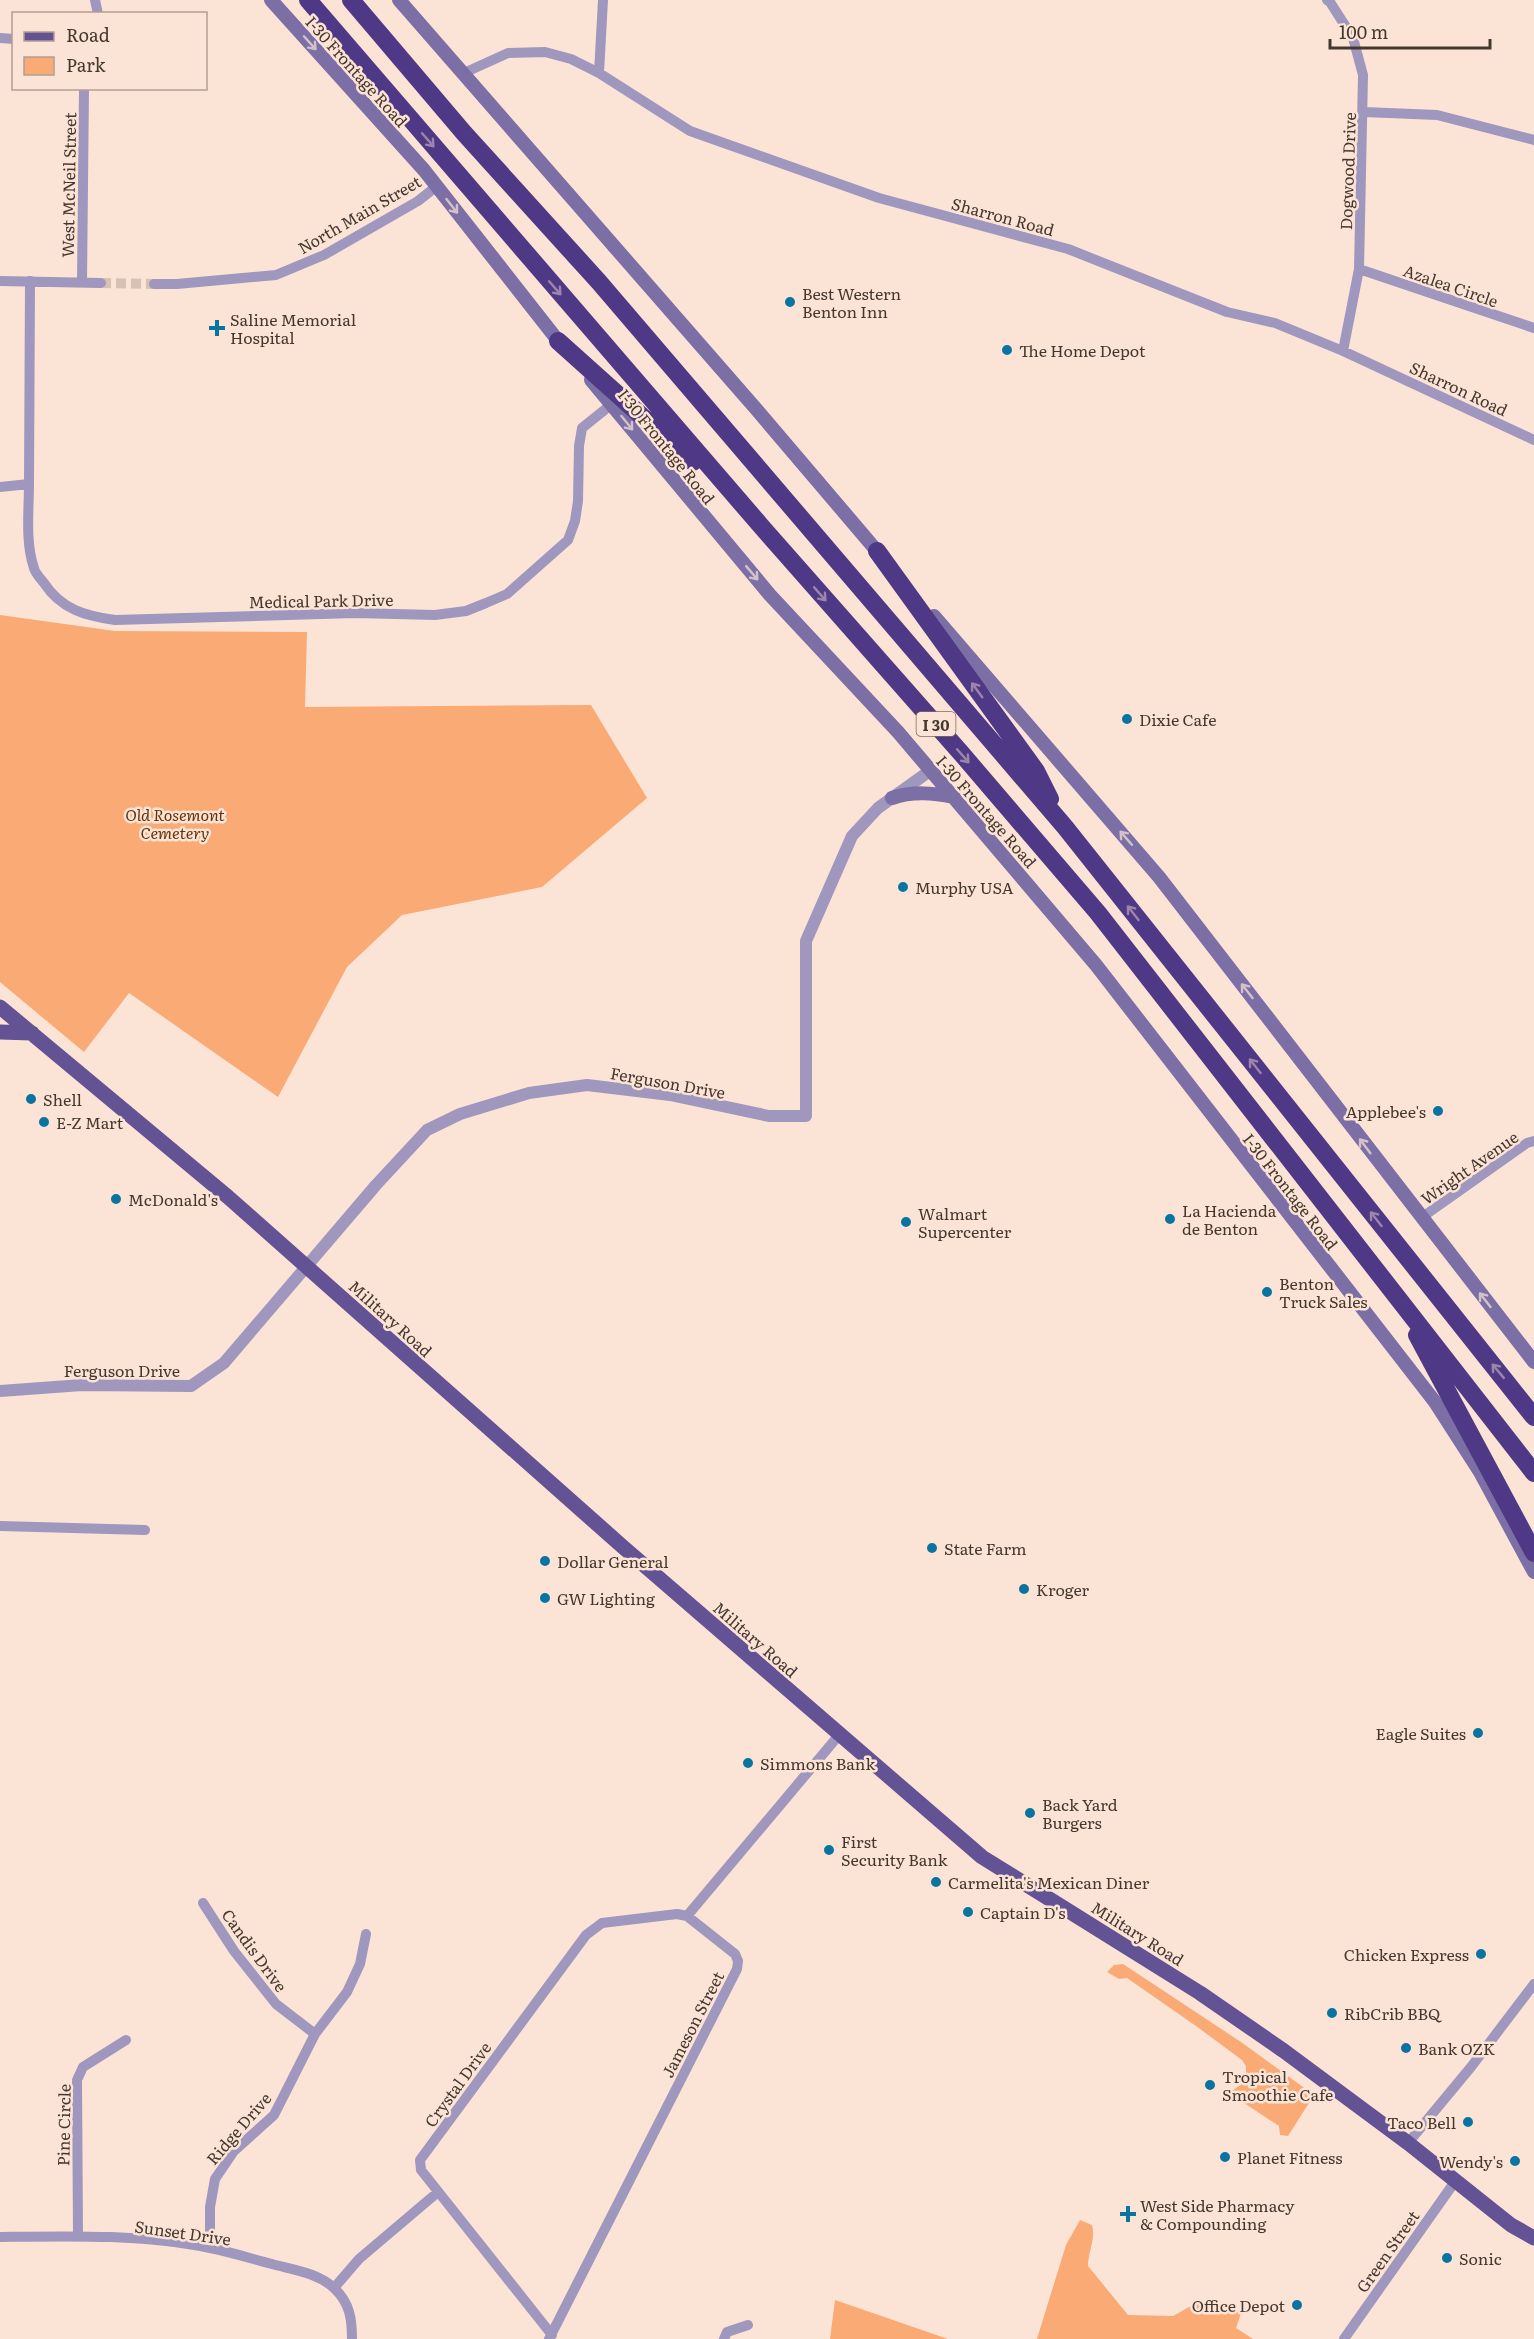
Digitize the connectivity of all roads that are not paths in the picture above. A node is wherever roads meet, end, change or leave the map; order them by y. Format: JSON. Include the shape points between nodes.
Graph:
{"nodes":[{"id":1,"x":271,"y":0,"type":"edge"},
{"id":2,"x":308,"y":0,"type":"edge"},
{"id":3,"x":351,"y":0,"type":"edge"},
{"id":4,"x":399,"y":0,"type":"edge"},
{"id":5,"x":603,"y":0,"type":"edge"},
{"id":6,"x":1329,"y":1,"type":"edge"},
{"id":7,"x":464,"y":73,"type":"junction"},
{"id":8,"x":599,"y":73,"type":"junction"},
{"id":9,"x":84,"y":90,"type":"edge"},
{"id":10,"x":1364,"y":112,"type":"junction"},
{"id":11,"x":1534,"y":140,"type":"edge"},
{"id":12,"x":437,"y":186,"type":"junction"},
{"id":13,"x":1359,"y":269,"type":"junction"},
{"id":14,"x":0,"y":281,"type":"edge"},
{"id":15,"x":30,"y":281,"type":"junction"},
{"id":16,"x":82,"y":283,"type":"junction"},
{"id":17,"x":101,"y":283,"type":"tunnel mouth"},
{"id":18,"x":154,"y":284,"type":"tunnel mouth"},
{"id":19,"x":1534,"y":328,"type":"edge"},
{"id":20,"x":558,"y":340,"type":"junction"},
{"id":21,"x":1343,"y":351,"type":"junction"},
{"id":22,"x":612,"y":404,"type":"junction"},
{"id":23,"x":1534,"y":440,"type":"edge"},
{"id":24,"x":29,"y":484,"type":"junction"},
{"id":25,"x":0,"y":487,"type":"edge"},
{"id":26,"x":747,"y":510,"type":"junction"},
{"id":27,"x":877,"y":551,"type":"junction"},
{"id":28,"x":931,"y":770,"type":"junction"},
{"id":29,"x":954,"y":797,"type":"junction"},
{"id":30,"x":892,"y":798,"type":"junction"},
{"id":31,"x":1065,"y":827,"type":"junction"},
{"id":32,"x":0,"y":1007,"type":"edge"},
{"id":33,"x":0,"y":1032,"type":"edge"},
{"id":34,"x":32,"y":1033,"type":"junction"},
{"id":35,"x":1534,"y":1142,"type":"edge"},
{"id":36,"x":1421,"y":1218,"type":"junction"},
{"id":37,"x":306,"y":1265,"type":"junction"},
{"id":38,"x":1392,"y":1288,"type":"junction"},
{"id":39,"x":1534,"y":1362,"type":"edge"},
{"id":40,"x":0,"y":1391,"type":"edge"},
{"id":41,"x":1534,"y":1417,"type":"edge"},
{"id":42,"x":1534,"y":1473,"type":"edge"},
{"id":43,"x":0,"y":1526,"type":"edge"},
{"id":44,"x":145,"y":1530,"type":"dead end"},
{"id":45,"x":1534,"y":1553,"type":"edge"},
{"id":46,"x":1534,"y":1572,"type":"edge"},
{"id":47,"x":838,"y":1735,"type":"junction"},
{"id":48,"x":203,"y":1903,"type":"dead end"},
{"id":49,"x":687,"y":1916,"type":"junction"},
{"id":50,"x":366,"y":1934,"type":"dead end"},
{"id":51,"x":1534,"y":1984,"type":"edge"},
{"id":52,"x":315,"y":2034,"type":"junction"},
{"id":53,"x":126,"y":2040,"type":"dead end"},
{"id":54,"x":1408,"y":2143,"type":"junction"},
{"id":55,"x":1456,"y":2180,"type":"junction"},
{"id":56,"x":438,"y":2192,"type":"junction"},
{"id":57,"x":78,"y":2235,"type":"junction"},
{"id":58,"x":0,"y":2236,"type":"edge"},
{"id":59,"x":1534,"y":2238,"type":"edge"},
{"id":60,"x":210,"y":2248,"type":"junction"},
{"id":61,"x":334,"y":2288,"type":"junction"},
{"id":62,"x":748,"y":2325,"type":"dead end"},
{"id":63,"x":550,"y":2337,"type":"edge"},
{"id":64,"x":352,"y":2339,"type":"edge"},
{"id":65,"x":724,"y":2339,"type":"edge"},
{"id":66,"x":1344,"y":2339,"type":"edge"}],
"edges":[{"from":1,"to":12,"type":"main road","name":"I-30 Frontage Road","one_way":true},
{"from":2,"to":26,"type":"highway","number":"I 30","one_way":true},
{"from":3,"to":31,"type":"highway","number":"I 30","via":[[599,282]]},
{"from":4,"to":7,"type":"main road"},
{"from":5,"to":8,"type":"street"},
{"from":6,"to":10,"type":"street","name":"Dogwood Drive","via":[[1353,38],[1364,75]]},
{"from":7,"to":8,"type":"street","name":"Sharron Road","via":[[508,53],[545,52],[572,59]]},
{"from":7,"to":27,"type":"main road"},
{"from":8,"to":21,"type":"street","name":"Sharron Road","via":[[690,131],[879,198],[1068,249],[1227,312],[1275,323]]},
{"from":9,"to":16,"type":"street","name":"West McNeil Street"},
{"from":10,"to":11,"type":"street","via":[[1437,115]]},
{"from":10,"to":13,"type":"street","name":"Dogwood Drive"},
{"from":12,"to":18,"type":"street","name":"North Main Street","via":[[324,255],[276,275]]},
{"from":12,"to":20,"type":"main road","name":"I-30 Frontage Road","one_way":true},
{"from":13,"to":19,"type":"street","name":"Azalea Circle"},
{"from":13,"to":21,"type":"street","name":"Dogwood Drive"},
{"from":14,"to":15,"type":"street"},
{"from":15,"to":16,"type":"street"},
{"from":15,"to":24,"type":"street","name":"Medical Park Drive"},
{"from":16,"to":17,"type":"street"},
{"from":20,"to":22,"type":"main road","name":"I-30 Frontage Road"},
{"from":20,"to":26,"type":"highway"},
{"from":21,"to":23,"type":"street","name":"Sharron Road"},
{"from":22,"to":24,"type":"street","name":"Medical Park Drive","via":[[582,428],[578,501],[568,540],[507,594],[466,611],[435,615],[356,613],[115,620],[91,617],[51,595],[34,569],[29,545]]},
{"from":22,"to":28,"type":"main road","name":"I-30 Frontage Road","one_way":true,"via":[[770,595]]},
{"from":24,"to":25,"type":"street"},
{"from":26,"to":38,"type":"highway","number":"I 30","one_way":true,"via":[[1098,913]]},
{"from":31,"to":27,"type":"highway","one_way":true,"via":[[1036,771]]},
{"from":36,"to":27,"type":"main road","one_way":true,"via":[[1153,869]]},
{"from":28,"to":29,"type":"main road","name":"I-30 Frontage Road"},
{"from":28,"to":30,"type":"street","name":"Ferguson Drive"},
{"from":29,"to":30,"type":"main road","via":[[919,793]]},
{"from":29,"to":46,"type":"main road","name":"I-30 Frontage Road","via":[[1096,965],[1435,1402],[1480,1472]]},
{"from":30,"to":37,"type":"street","name":"Ferguson Drive","via":[[852,836],[806,941],[806,1116],[759,1114],[670,1095],[587,1085],[499,1101],[427,1130]]},
{"from":41,"to":31,"type":"highway","number":"I 30","one_way":true},
{"from":32,"to":34,"type":"main road","name":"Military Road"},
{"from":33,"to":34,"type":"main road"},
{"from":34,"to":37,"type":"main road","name":"Military Road"},
{"from":35,"to":36,"type":"street","name":"Wright Avenue","via":[[1527,1143]]},
{"from":39,"to":36,"type":"main road","one_way":true},
{"from":37,"to":40,"type":"street","name":"Ferguson Drive","via":[[224,1363],[191,1386],[82,1385]]},
{"from":37,"to":47,"type":"main road","name":"Military Road"},
{"from":38,"to":42,"type":"highway","number":"I 30"},
{"from":38,"to":45,"type":"highway"},
{"from":43,"to":44,"type":"street"},
{"from":47,"to":49,"type":"street"},
{"from":47,"to":54,"type":"main road","name":"Military Road","via":[[982,1857],[1200,1993]]},
{"from":48,"to":52,"type":"street","name":"Candis Drive","via":[[276,2004]]},
{"from":49,"to":56,"type":"street","name":"Crystal Drive","via":[[602,1923],[586,1935],[420,2160],[421,2170]]},
{"from":49,"to":63,"type":"street","name":"Jameson Street","via":[[735,1954],[737,1969]]},
{"from":50,"to":52,"type":"street","name":"Ridge Drive","via":[[360,1964],[346,1992]]},
{"from":51,"to":54,"type":"street"},
{"from":52,"to":60,"type":"street","name":"Ridge Drive","via":[[274,2115],[234,2151],[215,2179]]},
{"from":53,"to":57,"type":"street","name":"Pine Circle","via":[[83,2067],[77,2080]]},
{"from":54,"to":55,"type":"main road","name":"Military Road"},
{"from":55,"to":59,"type":"main road","name":"Military Road","via":[[1511,2225]]},
{"from":55,"to":66,"type":"street","name":"Green Street"},
{"from":56,"to":61,"type":"street","via":[[358,2259]]},
{"from":56,"to":63,"type":"street","name":"Crystal Drive"},
{"from":57,"to":58,"type":"street","name":"Sunset Drive"},
{"from":57,"to":60,"type":"street","name":"Sunset Drive"},
{"from":60,"to":61,"type":"street","name":"Sunset Drive","via":[[316,2276]]},
{"from":61,"to":64,"type":"street","name":"Sunset Drive","via":[[347,2302]]},
{"from":62,"to":65,"type":"street","via":[[727,2332]]}]}
